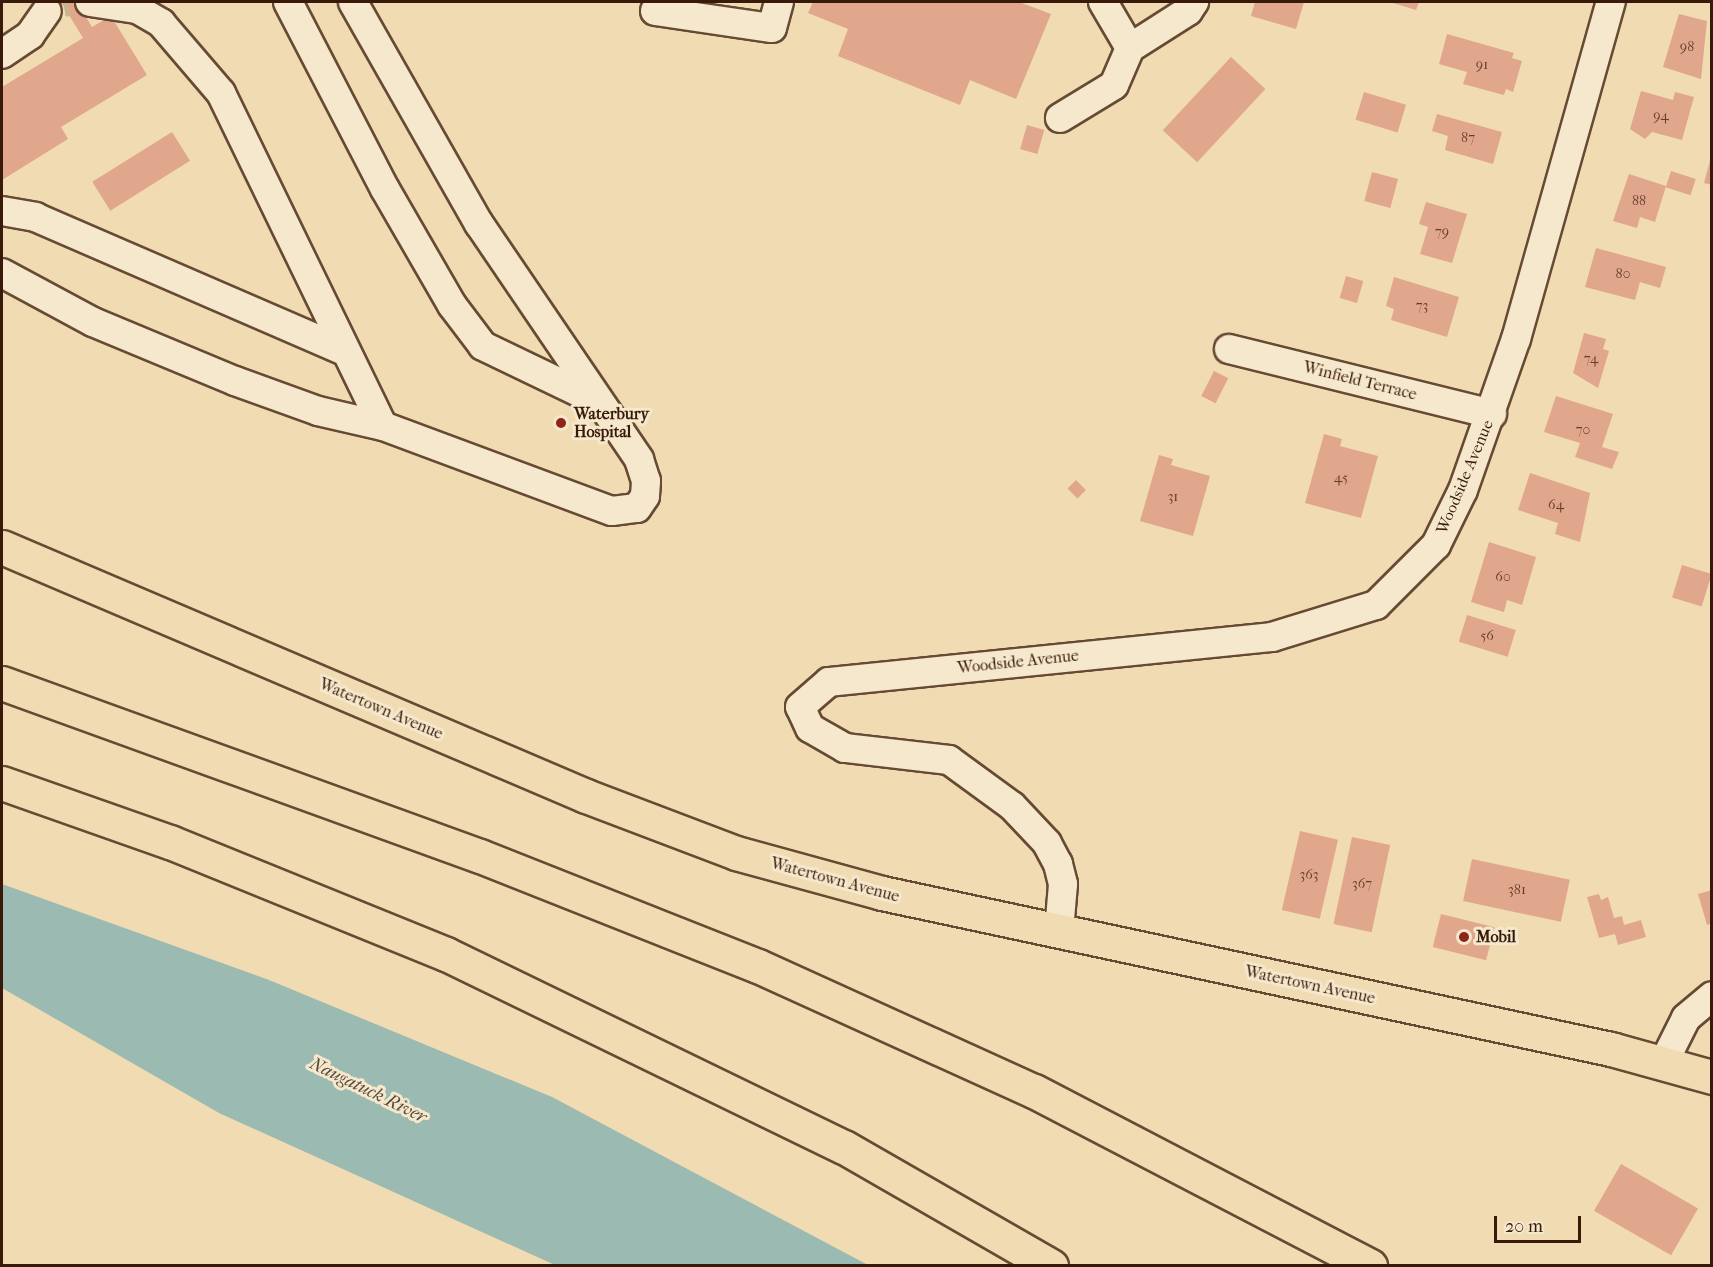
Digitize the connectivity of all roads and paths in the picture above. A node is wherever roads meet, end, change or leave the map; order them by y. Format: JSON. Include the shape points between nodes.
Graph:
{"nodes":[{"id":1,"x":288,"y":2,"type":"edge"},
{"id":2,"x":353,"y":2,"type":"edge"},
{"id":3,"x":779,"y":2,"type":"edge"},
{"id":4,"x":1103,"y":2,"type":"edge"},
{"id":5,"x":1194,"y":2,"type":"edge"},
{"id":6,"x":1611,"y":2,"type":"edge"},
{"id":7,"x":59,"y":4,"type":"edge"},
{"id":8,"x":655,"y":10,"type":"dead end"},
{"id":9,"x":1130,"y":48,"type":"junction"},
{"id":10,"x":2,"y":54,"type":"edge"},
{"id":11,"x":1060,"y":118,"type":"dead end"},
{"id":12,"x":2,"y":212,"type":"edge"},
{"id":13,"x":2,"y":273,"type":"edge"},
{"id":14,"x":1229,"y":349,"type":"dead end"},
{"id":15,"x":342,"y":350,"type":"junction"},
{"id":16,"x":593,"y":399,"type":"junction"},
{"id":17,"x":1492,"y":414,"type":"junction"},
{"id":18,"x":383,"y":426,"type":"junction"},
{"id":19,"x":2,"y":547,"type":"edge"},
{"id":20,"x":2,"y":683,"type":"edge"},
{"id":21,"x":2,"y":700,"type":"edge"},
{"id":22,"x":191,"y":754,"type":"junction"},
{"id":23,"x":2,"y":783,"type":"edge"},
{"id":24,"x":2,"y":798,"type":"edge"},
{"id":25,"x":170,"y":842,"type":"junction"},
{"id":26,"x":1059,"y":932,"type":"junction"},
{"id":27,"x":1712,"y":996,"type":"edge"},
{"id":28,"x":1664,"y":1062,"type":"junction"},
{"id":29,"x":1712,"y":1077,"type":"edge"},
{"id":30,"x":1303,"y":1228,"type":"junction"},
{"id":31,"x":1051,"y":1266,"type":"edge"},
{"id":32,"x":1371,"y":1266,"type":"edge"},
{"id":33,"x":1398,"y":1266,"type":"edge"}],
"edges":[{"from":1,"to":16,"type":"street","via":[[385,189],[452,305],[483,346]]},
{"from":2,"to":16,"type":"street","via":[[473,214]]},
{"from":3,"to":8,"type":"street","via":[[772,28]]},
{"from":4,"to":9,"type":"street"},
{"from":5,"to":9,"type":"street","via":[[1188,11]]},
{"from":6,"to":17,"type":"street","name":"Woodside Avenue"},
{"from":7,"to":10,"type":"street","via":[[30,35]]},
{"from":7,"to":15,"type":"street","via":[[136,9],[160,23],[221,93]]},
{"from":9,"to":11,"type":"street","via":[[1114,86]]},
{"from":12,"to":15,"type":"street","via":[[35,217]]},
{"from":13,"to":18,"type":"street","via":[[93,322],[235,381],[318,411]]},
{"from":14,"to":17,"type":"street","name":"Winfield Terrace"},
{"from":15,"to":18,"type":"street"},
{"from":16,"to":18,"type":"street","via":[[639,459],[646,481],[645,496],[630,512],[612,511]]},
{"from":17,"to":26,"type":"street","name":"Woodside Avenue","via":[[1436,544],[1376,605],[1272,637],[830,682],[800,707],[810,728],[845,748],[949,760],[1011,806],[1047,843],[1058,864],[1063,884]]},
{"from":19,"to":26,"type":"main road","name":"Watertown Avenue","via":[[665,827],[806,874]]},
{"from":20,"to":22,"type":"main road"},
{"from":21,"to":22,"type":"main road"},
{"from":22,"to":30,"type":"main road","via":[[480,856],[758,966],[1034,1091]]},
{"from":23,"to":25,"type":"main road"},
{"from":24,"to":25,"type":"main road"},
{"from":25,"to":31,"type":"main road","via":[[446,954],[716,1082],[844,1147]]},
{"from":26,"to":28,"type":"main road","name":"Watertown Avenue"},
{"from":27,"to":28,"type":"street","via":[[1686,1018]]},
{"from":28,"to":29,"type":"main road","name":"Watertown Avenue"},
{"from":30,"to":32,"type":"main road"},
{"from":30,"to":33,"type":"main road"}]}
